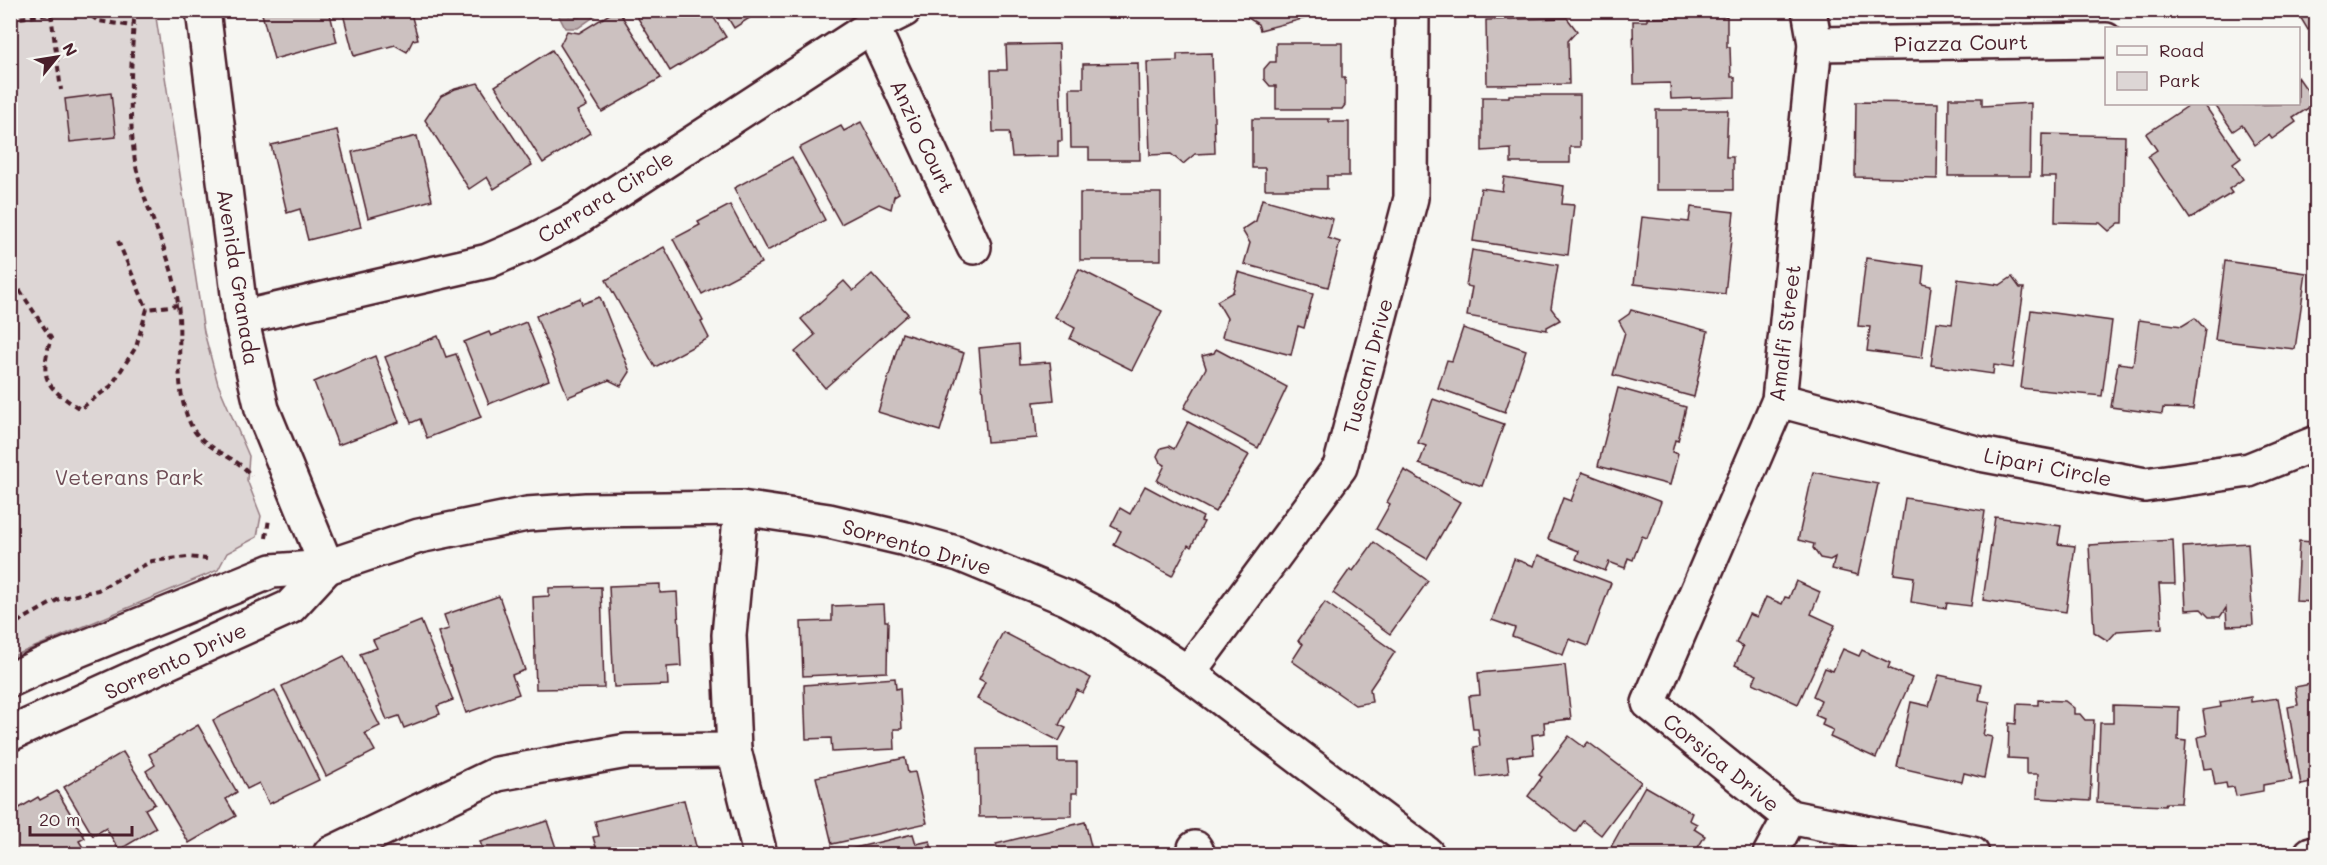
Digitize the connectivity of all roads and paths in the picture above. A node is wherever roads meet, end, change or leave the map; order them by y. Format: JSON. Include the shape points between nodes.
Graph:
{"nodes":[{"id":1,"x":83,"y":10,"type":"edge"},
{"id":2,"x":138,"y":10,"type":"edge"},
{"id":3,"x":203,"y":10,"type":"edge"},
{"id":4,"x":904,"y":10,"type":"edge"},
{"id":5,"x":1412,"y":10,"type":"edge"},
{"id":6,"x":1809,"y":10,"type":"edge"},
{"id":7,"x":53,"y":12,"type":"edge"},
{"id":8,"x":10,"y":19,"type":"edge"},
{"id":9,"x":133,"y":26,"type":"junction"},
{"id":10,"x":872,"y":26,"type":"junction"},
{"id":11,"x":2105,"y":40,"type":"edge"},
{"id":12,"x":1815,"y":44,"type":"junction"},
{"id":13,"x":61,"y":90,"type":"dead end"},
{"id":14,"x":118,"y":241,"type":"dead end"},
{"id":15,"x":974,"y":247,"type":"dead end"},
{"id":16,"x":10,"y":288,"type":"edge"},
{"id":17,"x":178,"y":305,"type":"junction"},
{"id":18,"x":147,"y":309,"type":"junction"},
{"id":19,"x":241,"y":318,"type":"junction"},
{"id":20,"x":1779,"y":400,"type":"junction"},
{"id":21,"x":2316,"y":443,"type":"edge"},
{"id":22,"x":252,"y":479,"type":"dead end"},
{"id":23,"x":741,"y":508,"type":"junction"},
{"id":24,"x":267,"y":513,"type":"dead end"},
{"id":25,"x":264,"y":547,"type":"dead end"},
{"id":26,"x":209,"y":560,"type":"dead end"},
{"id":27,"x":327,"y":567,"type":"junction"},
{"id":28,"x":10,"y":630,"type":"edge"},
{"id":29,"x":1188,"y":673,"type":"junction"},
{"id":30,"x":10,"y":681,"type":"edge"},
{"id":31,"x":1649,"y":703,"type":"joint"},
{"id":32,"x":10,"y":734,"type":"edge"},
{"id":33,"x":734,"y":750,"type":"junction"},
{"id":34,"x":1790,"y":817,"type":"junction"},
{"id":35,"x":2316,"y":854,"type":"edge"},
{"id":36,"x":330,"y":855,"type":"edge"},
{"id":37,"x":760,"y":855,"type":"edge"},
{"id":38,"x":1427,"y":855,"type":"edge"},
{"id":39,"x":1770,"y":855,"type":"edge"},
{"id":40,"x":1972,"y":855,"type":"edge"},
{"id":41,"x":2311,"y":855,"type":"edge"}],
"edges":[{"from":1,"to":9,"type":"path","via":[[98,21]]},
{"from":2,"to":9,"type":"path"},
{"from":3,"to":19,"type":"street","name":"Avenida Granada"},
{"from":4,"to":10,"type":"street","name":"Carrara Circle"},
{"from":5,"to":29,"type":"street","name":"Tuscani Drive","via":[[1411,198],[1340,467]]},
{"from":6,"to":12,"type":"street","name":"Amalfi Street"},
{"from":7,"to":8,"type":"path"},
{"from":7,"to":13,"type":"path"},
{"from":9,"to":17,"type":"path","via":[[130,84],[135,162],[171,265]]},
{"from":10,"to":15,"type":"street","name":"Anzio Court"},
{"from":10,"to":19,"type":"street","name":"Carrara Circle","via":[[576,219],[527,244],[488,261]]},
{"from":11,"to":12,"type":"street","name":"Piazza Court"},
{"from":12,"to":20,"type":"street","name":"Amalfi Street"},
{"from":14,"to":18,"type":"path"},
{"from":16,"to":18,"type":"path","via":[[20,288],[51,338],[43,365],[53,391],[80,409],[111,386],[136,347]]},
{"from":17,"to":18,"type":"path"},
{"from":17,"to":22,"type":"path","via":[[181,392],[193,428],[218,453],[248,471]]},
{"from":19,"to":27,"type":"street","name":"Avenida Granada","via":[[262,409]]},
{"from":20,"to":21,"type":"street","name":"Lipari Circle","via":[[1980,454],[2145,485],[2249,470]]},
{"from":20,"to":31,"type":"street","name":"Amalfi Street"},
{"from":23,"to":27,"type":"street","name":"Sorrento Drive","via":[[527,514],[419,536]]},
{"from":23,"to":29,"type":"street","name":"Sorrento Drive","via":[[829,521],[959,554],[1066,598]]},
{"from":23,"to":33,"type":"street","via":[[729,635]]},
{"from":24,"to":25,"type":"path","via":[[270,522]]},
{"from":26,"to":28,"type":"path","via":[[188,557],[152,561],[98,590],[59,599]]},
{"from":27,"to":30,"type":"street","name":"Sorrento Drive","via":[[272,571]]},
{"from":27,"to":32,"type":"street","name":"Sorrento Drive","via":[[290,607]]},
{"from":29,"to":38,"type":"street","name":"Sorrento Drive"},
{"from":31,"to":34,"type":"street","name":"Corsica Drive"},
{"from":33,"to":36,"type":"street","via":[[627,751],[497,774]]},
{"from":33,"to":37,"type":"street"},
{"from":34,"to":39,"type":"street"},
{"from":34,"to":40,"type":"street","name":"Corsica Drive"},
{"from":35,"to":41,"type":"street"}]}
